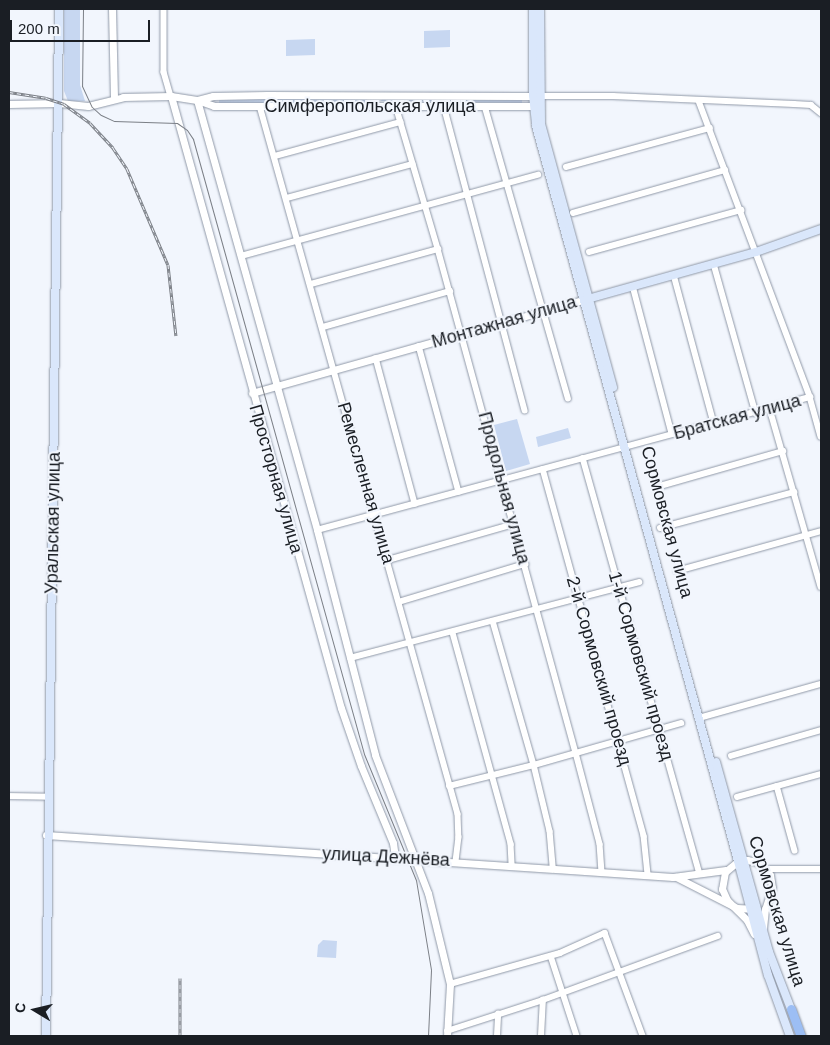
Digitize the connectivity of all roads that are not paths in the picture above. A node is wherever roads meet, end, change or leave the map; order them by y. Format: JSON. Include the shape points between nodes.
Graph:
{"nodes":[{"id":1,"x":58,"y":9,"type":"edge"},
{"id":2,"x":112,"y":9,"type":"edge"},
{"id":3,"x":164,"y":9,"type":"edge"},
{"id":4,"x":533,"y":9,"type":"edge"},
{"id":5,"x":540,"y":9,"type":"edge"},
{"id":6,"x":376,"y":95,"type":"junction"},
{"id":7,"x":172,"y":96,"type":"junction"},
{"id":8,"x":536,"y":96,"type":"junction"},
{"id":9,"x":114,"y":99,"type":"junction"},
{"id":10,"x":197,"y":100,"type":"junction"},
{"id":11,"x":699,"y":101,"type":"junction"},
{"id":12,"x":58,"y":103,"type":"junction"},
{"id":13,"x":9,"y":104,"type":"edge"},
{"id":14,"x":260,"y":106,"type":"junction"},
{"id":15,"x":376,"y":106,"type":"junction"},
{"id":16,"x":396,"y":106,"type":"junction"},
{"id":17,"x":444,"y":106,"type":"junction"},
{"id":18,"x":485,"y":106,"type":"junction"},
{"id":19,"x":533,"y":106,"type":"junction"},
{"id":20,"x":819,"y":111,"type":"edge"},
{"id":21,"x":400,"y":122,"type":"junction"},
{"id":22,"x":710,"y":128,"type":"junction"},
{"id":23,"x":275,"y":156,"type":"junction"},
{"id":24,"x":412,"y":164,"type":"junction"},
{"id":25,"x":566,"y":167,"type":"dead end"},
{"id":26,"x":725,"y":170,"type":"junction"},
{"id":27,"x":538,"y":175,"type":"dead end"},
{"id":28,"x":508,"y":182,"type":"junction"},
{"id":29,"x":466,"y":194,"type":"junction"},
{"id":30,"x":287,"y":198,"type":"junction"},
{"id":31,"x":425,"y":206,"type":"junction"},
{"id":32,"x":741,"y":210,"type":"junction"},
{"id":33,"x":573,"y":213,"type":"dead end"},
{"id":34,"x":821,"y":229,"type":"edge"},
{"id":35,"x":298,"y":240,"type":"junction"},
{"id":36,"x":438,"y":249,"type":"junction"},
{"id":37,"x":588,"y":252,"type":"dead end"},
{"id":38,"x":756,"y":252,"type":"junction"},
{"id":39,"x":241,"y":256,"type":"junction"},
{"id":40,"x":714,"y":264,"type":"junction"},
{"id":41,"x":674,"y":275,"type":"junction"},
{"id":42,"x":311,"y":284,"type":"junction"},
{"id":43,"x":633,"y":286,"type":"junction"},
{"id":44,"x":450,"y":291,"type":"junction"},
{"id":45,"x":586,"y":300,"type":"junction"},
{"id":46,"x":544,"y":311,"type":"junction"},
{"id":47,"x":502,"y":322,"type":"junction"},
{"id":48,"x":323,"y":327,"type":"junction"},
{"id":49,"x":461,"y":334,"type":"junction"},
{"id":50,"x":419,"y":346,"type":"junction"},
{"id":51,"x":376,"y":358,"type":"junction"},
{"id":52,"x":334,"y":370,"type":"junction"},
{"id":53,"x":276,"y":386,"type":"junction"},
{"id":54,"x":252,"y":393,"type":"junction"},
{"id":55,"x":568,"y":398,"type":"dead end"},
{"id":56,"x":810,"y":398,"type":"junction"},
{"id":57,"x":770,"y":409,"type":"junction"},
{"id":58,"x":525,"y":410,"type":"dead end"},
{"id":59,"x":756,"y":413,"type":"junction"},
{"id":60,"x":714,"y":423,"type":"junction"},
{"id":61,"x":672,"y":434,"type":"junction"},
{"id":62,"x":821,"y":437,"type":"edge"},
{"id":63,"x":626,"y":447,"type":"junction"},
{"id":64,"x":783,"y":451,"type":"junction"},
{"id":65,"x":583,"y":458,"type":"junction"},
{"id":66,"x":543,"y":469,"type":"junction"},
{"id":67,"x":502,"y":480,"type":"junction"},
{"id":68,"x":660,"y":486,"type":"dead end"},
{"id":69,"x":459,"y":492,"type":"junction"},
{"id":70,"x":794,"y":492,"type":"junction"},
{"id":71,"x":415,"y":504,"type":"junction"},
{"id":72,"x":374,"y":515,"type":"junction"},
{"id":73,"x":514,"y":524,"type":"junction"},
{"id":74,"x":660,"y":528,"type":"dead end"},
{"id":75,"x":317,"y":530,"type":"junction"},
{"id":76,"x":821,"y":531,"type":"edge"},
{"id":77,"x":806,"y":536,"type":"junction"},
{"id":78,"x":388,"y":560,"type":"junction"},
{"id":79,"x":525,"y":564,"type":"junction"},
{"id":80,"x":677,"y":571,"type":"dead end"},
{"id":81,"x":639,"y":582,"type":"dead end"},
{"id":82,"x":619,"y":587,"type":"junction"},
{"id":83,"x":821,"y":587,"type":"edge"},
{"id":84,"x":578,"y":597,"type":"junction"},
{"id":85,"x":399,"y":602,"type":"junction"},
{"id":86,"x":536,"y":608,"type":"junction"},
{"id":87,"x":493,"y":621,"type":"junction"},
{"id":88,"x":453,"y":633,"type":"junction"},
{"id":89,"x":409,"y":644,"type":"junction"},
{"id":90,"x":350,"y":658,"type":"junction"},
{"id":91,"x":821,"y":684,"type":"edge"},
{"id":92,"x":701,"y":717,"type":"junction"},
{"id":93,"x":681,"y":723,"type":"dead end"},
{"id":94,"x":659,"y":729,"type":"junction"},
{"id":95,"x":821,"y":730,"type":"edge"},
{"id":96,"x":619,"y":740,"type":"junction"},
{"id":97,"x":576,"y":753,"type":"junction"},
{"id":98,"x":731,"y":756,"type":"dead end"},
{"id":99,"x":534,"y":765,"type":"junction"},
{"id":100,"x":492,"y":774,"type":"junction"},
{"id":101,"x":821,"y":774,"type":"edge"},
{"id":102,"x":449,"y":786,"type":"junction"},
{"id":103,"x":777,"y":786,"type":"junction"},
{"id":104,"x":9,"y":796,"type":"edge"},
{"id":105,"x":737,"y":796,"type":"dead end"},
{"id":106,"x":47,"y":797,"type":"junction"},
{"id":107,"x":47,"y":835,"type":"junction"},
{"id":108,"x":795,"y":851,"type":"dead end"},
{"id":109,"x":395,"y":858,"type":"junction"},
{"id":110,"x":416,"y":859,"type":"junction"},
{"id":111,"x":741,"y":860,"type":"junction"},
{"id":112,"x":456,"y":861,"type":"junction"},
{"id":113,"x":512,"y":866,"type":"junction"},
{"id":114,"x":552,"y":869,"type":"junction"},
{"id":115,"x":766,"y":869,"type":"junction"},
{"id":116,"x":821,"y":869,"type":"edge"},
{"id":117,"x":726,"y":870,"type":"junction"},
{"id":118,"x":602,"y":872,"type":"junction"},
{"id":119,"x":648,"y":874,"type":"junction"},
{"id":120,"x":700,"y":874,"type":"junction"},
{"id":121,"x":673,"y":877,"type":"junction"},
{"id":122,"x":767,"y":900,"type":"junction"},
{"id":123,"x":734,"y":907,"type":"junction"},
{"id":124,"x":754,"y":909,"type":"junction"},
{"id":125,"x":763,"y":929,"type":"junction"},
{"id":126,"x":718,"y":936,"type":"dead end"},
{"id":127,"x":762,"y":953,"type":"junction"},
{"id":128,"x":551,"y":956,"type":"junction"},
{"id":129,"x":770,"y":967,"type":"junction"},
{"id":130,"x":620,"y":971,"type":"junction"},
{"id":131,"x":450,"y":984,"type":"junction"},
{"id":132,"x":561,"y":993,"type":"junction"},
{"id":133,"x":543,"y":1000,"type":"junction"},
{"id":134,"x":791,"y":1009,"type":"joint"},
{"id":135,"x":498,"y":1014,"type":"junction"},
{"id":136,"x":447,"y":1033,"type":"edge"},
{"id":137,"x":46,"y":1036,"type":"edge"},
{"id":138,"x":497,"y":1036,"type":"edge"},
{"id":139,"x":540,"y":1036,"type":"edge"},
{"id":140,"x":577,"y":1036,"type":"edge"},
{"id":141,"x":643,"y":1036,"type":"edge"},
{"id":142,"x":790,"y":1036,"type":"edge"},
{"id":143,"x":801,"y":1036,"type":"edge"}],
"edges":[{"from":1,"to":12,"type":"main road","name":"Уральская улица"},
{"from":2,"to":9,"type":"street"},
{"from":3,"to":7,"type":"street","via":[[164,72]]},
{"from":4,"to":8,"type":"main road","name":"Сормовская улица"},
{"from":5,"to":8,"type":"main road","name":"Сормовская улица"},
{"from":6,"to":8,"type":"street","name":"Симферопольская улица"},
{"from":6,"to":10,"type":"street","name":"Симферопольская улица","via":[[213,96]]},
{"from":6,"to":15,"type":"street"},
{"from":7,"to":9,"type":"street","name":"Симферопольская улица"},
{"from":7,"to":10,"type":"street","name":"Симферопольская улица"},
{"from":7,"to":54,"type":"street","name":"Просторная улица"},
{"from":8,"to":11,"type":"street","name":"Симферопольская улица"},
{"from":8,"to":19,"type":"main road","name":"Сормовская улица"},
{"from":8,"to":45,"type":"main road","name":"Сормовская улица"},
{"from":9,"to":12,"type":"street","name":"Симферопольская улица","via":[[88,106]]},
{"from":10,"to":14,"type":"street","name":"Симферопольская улица","via":[[214,106]]},
{"from":10,"to":39,"type":"street","name":"Просторная улица"},
{"from":11,"to":20,"type":"street","name":"Симферопольская улица","via":[[811,105]]},
{"from":11,"to":22,"type":"street"},
{"from":12,"to":13,"type":"street","name":"Симферопольская улица"},
{"from":12,"to":106,"type":"main road","name":"Уральская улица"},
{"from":14,"to":15,"type":"street","name":"Симферопольская улица"},
{"from":14,"to":23,"type":"street","name":"Ремесленная улица"},
{"from":15,"to":16,"type":"street","name":"Симферопольская улица"},
{"from":16,"to":17,"type":"street","name":"Симферопольская улица"},
{"from":16,"to":21,"type":"street","name":"Продольная улица"},
{"from":17,"to":18,"type":"street","name":"Симферопольская улица"},
{"from":17,"to":29,"type":"street"},
{"from":18,"to":19,"type":"street","name":"Симферопольская улица"},
{"from":18,"to":28,"type":"street"},
{"from":19,"to":45,"type":"main road","name":"Сормовская улица"},
{"from":21,"to":23,"type":"street"},
{"from":21,"to":24,"type":"street","name":"Продольная улица"},
{"from":22,"to":25,"type":"street"},
{"from":22,"to":26,"type":"street"},
{"from":23,"to":30,"type":"street","name":"Ремесленная улица"},
{"from":24,"to":30,"type":"street"},
{"from":24,"to":31,"type":"street","name":"Продольная улица"},
{"from":26,"to":32,"type":"street"},
{"from":26,"to":33,"type":"street"},
{"from":27,"to":28,"type":"street"},
{"from":28,"to":29,"type":"street"},
{"from":28,"to":46,"type":"street"},
{"from":29,"to":31,"type":"street"},
{"from":29,"to":47,"type":"street"},
{"from":30,"to":35,"type":"street","name":"Ремесленная улица"},
{"from":31,"to":35,"type":"street"},
{"from":31,"to":36,"type":"street","name":"Продольная улица"},
{"from":32,"to":37,"type":"street"},
{"from":32,"to":38,"type":"street"},
{"from":34,"to":38,"type":"main road","name":"Монтажная улица"},
{"from":35,"to":39,"type":"street"},
{"from":35,"to":42,"type":"street","name":"Ремесленная улица"},
{"from":36,"to":42,"type":"street"},
{"from":36,"to":44,"type":"street","name":"Продольная улица"},
{"from":38,"to":40,"type":"main road","name":"Монтажная улица"},
{"from":38,"to":56,"type":"street"},
{"from":39,"to":53,"type":"street","name":"Просторная улица"},
{"from":40,"to":41,"type":"main road","name":"Монтажная улица"},
{"from":40,"to":59,"type":"street"},
{"from":41,"to":43,"type":"main road","name":"Монтажная улица"},
{"from":41,"to":60,"type":"street"},
{"from":42,"to":48,"type":"street","name":"Ремесленная улица"},
{"from":43,"to":45,"type":"main road","name":"Монтажная улица"},
{"from":43,"to":61,"type":"street"},
{"from":44,"to":48,"type":"street"},
{"from":44,"to":49,"type":"street","name":"Продольная улица"},
{"from":45,"to":46,"type":"street","name":"Монтажная улица"},
{"from":45,"to":63,"type":"main road","name":"Сормовская улица"},
{"from":46,"to":47,"type":"street","name":"Монтажная улица"},
{"from":46,"to":55,"type":"street"},
{"from":47,"to":49,"type":"street","name":"Монтажная улица"},
{"from":47,"to":58,"type":"street"},
{"from":48,"to":52,"type":"street","name":"Ремесленная улица"},
{"from":49,"to":50,"type":"street","name":"Монтажная улица"},
{"from":49,"to":67,"type":"street","name":"Продольная улица"},
{"from":50,"to":51,"type":"street","name":"Монтажная улица"},
{"from":50,"to":69,"type":"street"},
{"from":51,"to":52,"type":"street","name":"Монтажная улица"},
{"from":51,"to":71,"type":"street"},
{"from":52,"to":53,"type":"street","name":"Монтажная улица"},
{"from":52,"to":72,"type":"street","name":"Ремесленная улица"},
{"from":53,"to":54,"type":"street","name":"Монтажная улица"},
{"from":53,"to":75,"type":"street","name":"Просторная улица"},
{"from":54,"to":109,"type":"street","name":"Просторная улица","via":[[341,708],[393,843]]},
{"from":56,"to":57,"type":"street","name":"Братская улица"},
{"from":56,"to":62,"type":"street"},
{"from":57,"to":59,"type":"street","name":"Братская улица"},
{"from":57,"to":64,"type":"street"},
{"from":59,"to":60,"type":"street","name":"Братская улица"},
{"from":60,"to":61,"type":"street","name":"Братская улица"},
{"from":61,"to":63,"type":"street","name":"Братская улица"},
{"from":63,"to":65,"type":"street","name":"Братская улица"},
{"from":63,"to":92,"type":"main road","name":"Сормовская улица"},
{"from":64,"to":68,"type":"street"},
{"from":64,"to":70,"type":"street"},
{"from":65,"to":66,"type":"street","name":"Братская улица"},
{"from":65,"to":82,"type":"street","name":"1-й Сормовский проезд"},
{"from":66,"to":67,"type":"street","name":"Братская улица"},
{"from":66,"to":84,"type":"street","name":"2-й Сормовский проезд"},
{"from":67,"to":69,"type":"street","name":"Братская улица"},
{"from":67,"to":73,"type":"street","name":"Продольная улица"},
{"from":69,"to":71,"type":"street","name":"Братская улица"},
{"from":70,"to":74,"type":"street"},
{"from":70,"to":77,"type":"street"},
{"from":71,"to":72,"type":"street","name":"Братская улица"},
{"from":72,"to":75,"type":"street","name":"Братская улица"},
{"from":72,"to":78,"type":"street","name":"Ремесленная улица"},
{"from":73,"to":78,"type":"street"},
{"from":73,"to":79,"type":"street","name":"Продольная улица"},
{"from":75,"to":90,"type":"street","name":"Просторная улица"},
{"from":76,"to":77,"type":"street"},
{"from":77,"to":80,"type":"street"},
{"from":77,"to":83,"type":"street"},
{"from":78,"to":85,"type":"street","name":"Ремесленная улица"},
{"from":79,"to":85,"type":"street"},
{"from":79,"to":86,"type":"street","name":"Продольная улица"},
{"from":81,"to":82,"type":"street"},
{"from":82,"to":84,"type":"street"},
{"from":82,"to":94,"type":"street","name":"1-й Сормовский проезд"},
{"from":84,"to":86,"type":"street"},
{"from":84,"to":96,"type":"street","name":"2-й Сормовский проезд"},
{"from":85,"to":89,"type":"street","name":"Ремесленная улица"},
{"from":86,"to":87,"type":"street"},
{"from":86,"to":97,"type":"street","name":"Продольная улица"},
{"from":87,"to":88,"type":"street"},
{"from":87,"to":99,"type":"street"},
{"from":88,"to":89,"type":"street"},
{"from":88,"to":100,"type":"street"},
{"from":89,"to":90,"type":"street"},
{"from":89,"to":102,"type":"street","name":"Ремесленная улица"},
{"from":90,"to":110,"type":"street","name":"Просторная улица","via":[[375,755]]},
{"from":91,"to":92,"type":"street"},
{"from":92,"to":111,"type":"main road","name":"Сормовская улица"},
{"from":93,"to":94,"type":"street"},
{"from":94,"to":96,"type":"street"},
{"from":94,"to":120,"type":"street","name":"1-й Сормовский проезд"},
{"from":95,"to":98,"type":"street"},
{"from":96,"to":97,"type":"street"},
{"from":96,"to":119,"type":"street","name":"2-й Сормовский проезд","via":[[644,836]]},
{"from":97,"to":99,"type":"street"},
{"from":97,"to":118,"type":"street","name":"Продольная улица","via":[[600,844]]},
{"from":99,"to":100,"type":"street"},
{"from":99,"to":114,"type":"street","via":[[550,831]]},
{"from":100,"to":102,"type":"street"},
{"from":100,"to":113,"type":"street","via":[[511,844]]},
{"from":101,"to":103,"type":"street"},
{"from":102,"to":112,"type":"street","name":"Ремесленная улица","via":[[459,827]]},
{"from":103,"to":105,"type":"street"},
{"from":103,"to":108,"type":"street"},
{"from":104,"to":106,"type":"street"},
{"from":106,"to":107,"type":"main road","name":"Уральская улица"},
{"from":107,"to":109,"type":"street","name":"улица Дежнёва"},
{"from":107,"to":137,"type":"main road","name":"Уральская улица"},
{"from":109,"to":110,"type":"street","name":"улица Дежнёва"},
{"from":110,"to":112,"type":"street","name":"улица Дежнёва"},
{"from":110,"to":131,"type":"street","name":"Просторная улица","via":[[428,893]]},
{"from":111,"to":115,"type":"street","via":[[755,861]]},
{"from":111,"to":117,"type":"street"},
{"from":111,"to":124,"type":"main road","name":"Сормовская улица"},
{"from":112,"to":113,"type":"street","name":"улица Дежнёва"},
{"from":113,"to":114,"type":"street","name":"улица Дежнёва"},
{"from":114,"to":118,"type":"street","name":"улица Дежнёва"},
{"from":115,"to":116,"type":"street"},
{"from":115,"to":122,"type":"street","via":[[772,886]]},
{"from":117,"to":120,"type":"street","name":"улица Дежнёва"},
{"from":117,"to":123,"type":"street","via":[[722,892]]},
{"from":118,"to":119,"type":"street","name":"улица Дежнёва"},
{"from":119,"to":121,"type":"street","name":"улица Дежнёва"},
{"from":120,"to":121,"type":"street","name":"улица Дежнёва"},
{"from":121,"to":123,"type":"street"},
{"from":122,"to":124,"type":"street"},
{"from":122,"to":125,"type":"street"},
{"from":123,"to":124,"type":"street"},
{"from":123,"to":127,"type":"street","via":[[752,927]]},
{"from":124,"to":125,"type":"main road","name":"Сормовская улица"},
{"from":124,"to":127,"type":"main road","name":"Сормовская улица"},
{"from":125,"to":129,"type":"main road","name":"Сормовская улица"},
{"from":126,"to":130,"type":"street"},
{"from":127,"to":129,"type":"main road","name":"Сормовская улица"},
{"from":128,"to":130,"type":"street","via":[[605,933]]},
{"from":128,"to":131,"type":"street"},
{"from":128,"to":132,"type":"street"},
{"from":129,"to":134,"type":"main road","name":"Сормовская улица"},
{"from":129,"to":142,"type":"main road","name":"Сормовская улица"},
{"from":130,"to":132,"type":"street"},
{"from":130,"to":141,"type":"street"},
{"from":131,"to":136,"type":"street","name":"Просторная улица"},
{"from":132,"to":133,"type":"street"},
{"from":132,"to":140,"type":"street"},
{"from":133,"to":135,"type":"street"},
{"from":133,"to":139,"type":"street"},
{"from":134,"to":143,"type":"highway","name":"Сормовская улица"},
{"from":135,"to":136,"type":"street"},
{"from":135,"to":138,"type":"street"}]}
